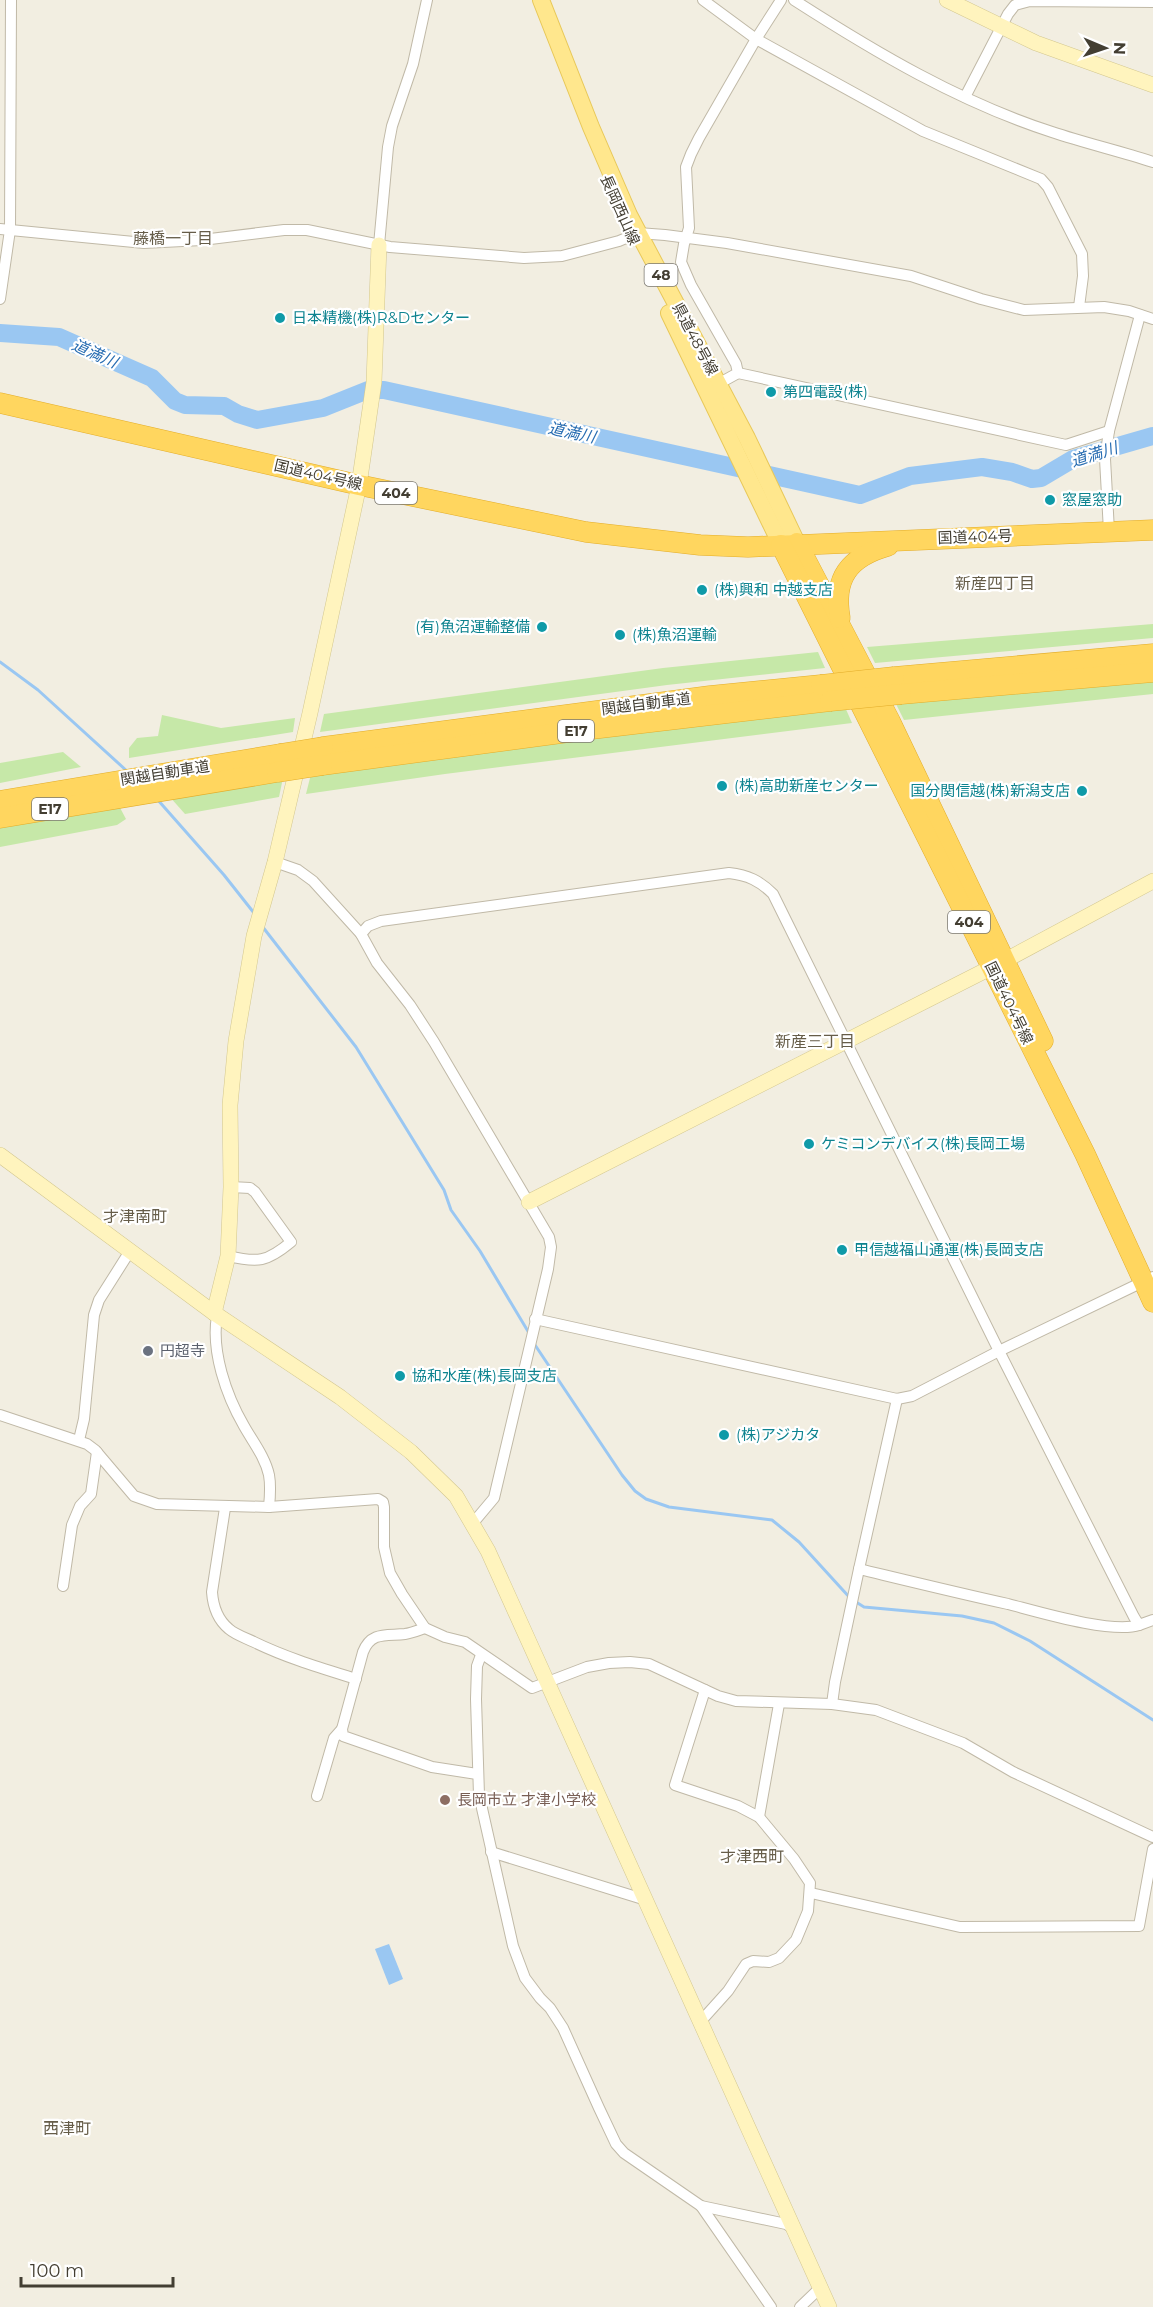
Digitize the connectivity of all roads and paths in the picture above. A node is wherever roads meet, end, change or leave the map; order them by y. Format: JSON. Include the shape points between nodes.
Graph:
{"nodes":[{"id":1,"x":11,"y":0,"type":"edge"},
{"id":2,"x":427,"y":0,"type":"edge"},
{"id":3,"x":534,"y":0,"type":"edge"},
{"id":4,"x":541,"y":0,"type":"edge"},
{"id":5,"x":703,"y":0,"type":"edge"},
{"id":6,"x":781,"y":0,"type":"edge"},
{"id":7,"x":794,"y":0,"type":"edge"},
{"id":8,"x":947,"y":0,"type":"edge"},
{"id":9,"x":1153,"y":2,"type":"edge"},
{"id":10,"x":1000,"y":27,"type":"junction"},
{"id":11,"x":6,"y":37,"type":"edge"},
{"id":12,"x":756,"y":39,"type":"junction"},
{"id":13,"x":1153,"y":86,"type":"edge"},
{"id":14,"x":965,"y":97,"type":"junction"},
{"id":15,"x":1153,"y":162,"type":"edge"},
{"id":16,"x":5,"y":229,"type":"edge"},
{"id":17,"x":634,"y":234,"type":"junction"},
{"id":18,"x":687,"y":237,"type":"junction"},
{"id":19,"x":379,"y":245,"type":"junction"},
{"id":20,"x":0,"y":299,"type":"edge"},
{"id":21,"x":1079,"y":307,"type":"junction"},
{"id":22,"x":1140,"y":315,"type":"junction"},
{"id":23,"x":1153,"y":320,"type":"edge"},
{"id":24,"x":738,"y":373,"type":"junction"},
{"id":25,"x":718,"y":384,"type":"junction"},
{"id":26,"x":0,"y":403,"type":"edge"},
{"id":27,"x":1109,"y":432,"type":"junction"},
{"id":28,"x":359,"y":485,"type":"junction"},
{"id":29,"x":1153,"y":530,"type":"edge"},
{"id":30,"x":1109,"y":531,"type":"junction"},
{"id":31,"x":911,"y":539,"type":"junction"},
{"id":32,"x":789,"y":544,"type":"junction"},
{"id":33,"x":842,"y":631,"type":"junction"},
{"id":34,"x":1153,"y":654,"type":"edge"},
{"id":35,"x":1153,"y":672,"type":"edge"},
{"id":36,"x":897,"y":685,"type":"junction"},
{"id":37,"x":279,"y":763,"type":"junction"},
{"id":38,"x":0,"y":801,"type":"edge"},
{"id":39,"x":0,"y":818,"type":"edge"},
{"id":40,"x":275,"y":862,"type":"junction"},
{"id":41,"x":1153,"y":881,"type":"edge"},
{"id":42,"x":361,"y":934,"type":"junction"},
{"id":43,"x":997,"y":964,"type":"junction"},
{"id":44,"x":845,"y":1041,"type":"junction"},
{"id":45,"x":0,"y":1155,"type":"edge"},
{"id":46,"x":231,"y":1187,"type":"junction"},
{"id":47,"x":530,"y":1202,"type":"junction"},
{"id":48,"x":130,"y":1251,"type":"junction"},
{"id":49,"x":228,"y":1256,"type":"junction"},
{"id":50,"x":1150,"y":1277,"type":"edge"},
{"id":51,"x":1153,"y":1302,"type":"edge"},
{"id":52,"x":216,"y":1314,"type":"junction"},
{"id":53,"x":535,"y":1319,"type":"junction"},
{"id":54,"x":999,"y":1351,"type":"junction"},
{"id":55,"x":897,"y":1399,"type":"junction"},
{"id":56,"x":0,"y":1415,"type":"edge"},
{"id":57,"x":79,"y":1440,"type":"junction"},
{"id":58,"x":97,"y":1452,"type":"junction"},
{"id":59,"x":269,"y":1507,"type":"junction"},
{"id":60,"x":225,"y":1508,"type":"junction"},
{"id":61,"x":473,"y":1523,"type":"junction"},
{"id":62,"x":859,"y":1569,"type":"junction"},
{"id":63,"x":63,"y":1586,"type":"dead end"},
{"id":64,"x":1153,"y":1620,"type":"edge"},
{"id":65,"x":1139,"y":1625,"type":"junction"},
{"id":66,"x":425,"y":1628,"type":"junction"},
{"id":67,"x":481,"y":1655,"type":"junction"},
{"id":68,"x":356,"y":1679,"type":"junction"},
{"id":69,"x":546,"y":1681,"type":"junction"},
{"id":70,"x":705,"y":1690,"type":"junction"},
{"id":71,"x":779,"y":1704,"type":"junction"},
{"id":72,"x":832,"y":1704,"type":"junction"},
{"id":73,"x":342,"y":1729,"type":"junction"},
{"id":74,"x":477,"y":1774,"type":"junction"},
{"id":75,"x":317,"y":1796,"type":"dead end"},
{"id":76,"x":759,"y":1816,"type":"junction"},
{"id":77,"x":1153,"y":1837,"type":"edge"},
{"id":78,"x":1153,"y":1849,"type":"edge"},
{"id":79,"x":491,"y":1852,"type":"junction"},
{"id":80,"x":811,"y":1893,"type":"junction"},
{"id":81,"x":646,"y":1900,"type":"junction"},
{"id":82,"x":700,"y":2021,"type":"junction"},
{"id":83,"x":701,"y":2206,"type":"junction"},
{"id":84,"x":794,"y":2229,"type":"junction"},
{"id":85,"x":820,"y":2288,"type":"junction"},
{"id":86,"x":771,"y":2307,"type":"edge"},
{"id":87,"x":800,"y":2307,"type":"edge"},
{"id":88,"x":829,"y":2307,"type":"edge"}],
"edges":[{"from":1,"to":11,"type":"street"},
{"from":2,"to":19,"type":"street","via":[[413,64],[392,126]]},
{"from":3,"to":17,"type":"main road","name":"長岡西山線","number":"48","via":[[611,191]]},
{"from":4,"to":17,"type":"main road","name":"県道48号線","number":"48"},
{"from":5,"to":12,"type":"street"},
{"from":6,"to":12,"type":"street"},
{"from":7,"to":14,"type":"street","via":[[859,41]]},
{"from":8,"to":10,"type":"street"},
{"from":9,"to":10,"type":"street","via":[[1024,2],[1015,6]]},
{"from":10,"to":13,"type":"street"},
{"from":10,"to":14,"type":"street"},
{"from":11,"to":16,"type":"street"},
{"from":12,"to":18,"type":"street","via":[[686,167]]},
{"from":12,"to":21,"type":"street","via":[[923,131],[1041,179],[1082,254]]},
{"from":14,"to":15,"type":"street","via":[[1051,132]]},
{"from":16,"to":19,"type":"street","via":[[144,243],[307,230]]},
{"from":16,"to":20,"type":"street"},
{"from":17,"to":18,"type":"street"},
{"from":17,"to":19,"type":"street","via":[[547,258]]},
{"from":17,"to":25,"type":"main road","name":"県道48号線","number":"48"},
{"from":17,"to":32,"type":"main road","name":"長岡西山線","number":"48"},
{"from":18,"to":21,"type":"street","via":[[911,276],[1024,310]]},
{"from":18,"to":24,"type":"street","via":[[683,270]]},
{"from":19,"to":28,"type":"street","via":[[374,382]]},
{"from":21,"to":22,"type":"street","via":[[1104,307]]},
{"from":22,"to":23,"type":"street"},
{"from":22,"to":27,"type":"street"},
{"from":24,"to":25,"type":"street"},
{"from":24,"to":27,"type":"street","via":[[1066,445]]},
{"from":25,"to":32,"type":"main road","name":"県道48号線","number":"48"},
{"from":26,"to":28,"type":"highway","name":"国道404号線","number":"404"},
{"from":27,"to":30,"type":"street","via":[[1105,459]]},
{"from":28,"to":32,"type":"highway","name":"国道404号線","number":"404","via":[[586,532],[700,545]]},
{"from":28,"to":40,"type":"street"},
{"from":29,"to":30,"type":"highway","name":"国道404号","number":"404"},
{"from":30,"to":31,"type":"highway","name":"国道404号","number":"404"},
{"from":31,"to":32,"type":"highway","name":"国道404号","number":"404"},
{"from":31,"to":33,"type":"highway","via":[[865,554],[845,572],[837,603]]},
{"from":32,"to":33,"type":"highway","name":"国道404号線","number":"404"},
{"from":32,"to":43,"type":"highway","name":"国道404号線","number":"404"},
{"from":33,"to":43,"type":"highway","name":"国道404号線","number":"404","via":[[890,720]]},
{"from":34,"to":36,"type":"highway","name":"関越自動車道","number":"E17"},
{"from":35,"to":36,"type":"highway","name":"関越自動車道","number":"E17"},
{"from":36,"to":37,"type":"highway","name":"関越自動車道","number":"E17","bridge":true,"via":[[591,729]]},
{"from":37,"to":38,"type":"highway","name":"関越自動車道","number":"E17","via":[[150,776]]},
{"from":37,"to":39,"type":"highway","name":"関越自動車道","number":"E17","via":[[162,792]]},
{"from":40,"to":42,"type":"street","via":[[298,870],[313,881]]},
{"from":40,"to":46,"type":"street","via":[[254,936],[236,1041],[230,1105]]},
{"from":41,"to":43,"type":"street"},
{"from":42,"to":44,"type":"street","via":[[368,926],[394,918],[729,873],[743,875],[773,894]]},
{"from":42,"to":47,"type":"street","via":[[434,1042]]},
{"from":43,"to":44,"type":"street"},
{"from":43,"to":50,"type":"highway","name":"国道404号線","number":"404"},
{"from":44,"to":47,"type":"street"},
{"from":44,"to":54,"type":"street"},
{"from":45,"to":48,"type":"street"},
{"from":46,"to":49,"type":"street"},
{"from":46,"to":49,"type":"street","via":[[255,1192],[291,1242],[262,1260]]},
{"from":47,"to":53,"type":"street","via":[[551,1246]]},
{"from":48,"to":52,"type":"street"},
{"from":48,"to":57,"type":"street","via":[[94,1315]]},
{"from":49,"to":52,"type":"street"},
{"from":50,"to":51,"type":"highway","name":"国道404号線","number":"404"},
{"from":50,"to":54,"type":"street"},
{"from":52,"to":59,"type":"street","via":[[224,1379],[232,1406],[263,1460],[270,1484]]},
{"from":52,"to":61,"type":"street","via":[[340,1398],[411,1452],[456,1496]]},
{"from":53,"to":55,"type":"street"},
{"from":53,"to":61,"type":"street","via":[[494,1498]]},
{"from":54,"to":55,"type":"street","via":[[912,1396]]},
{"from":54,"to":65,"type":"street"},
{"from":55,"to":62,"type":"street"},
{"from":56,"to":57,"type":"street"},
{"from":57,"to":58,"type":"street"},
{"from":58,"to":60,"type":"street","via":[[127,1489],[143,1501]]},
{"from":58,"to":63,"type":"street","via":[[91,1494],[80,1506],[72,1525]]},
{"from":59,"to":60,"type":"street"},
{"from":59,"to":66,"type":"street","via":[[372,1498],[383,1502],[384,1547],[390,1573]]},
{"from":60,"to":68,"type":"street","via":[[212,1592],[223,1623],[266,1648]]},
{"from":61,"to":69,"type":"street"},
{"from":62,"to":65,"type":"street","via":[[1054,1616],[1118,1628]]},
{"from":62,"to":72,"type":"street"},
{"from":64,"to":65,"type":"street"},
{"from":66,"to":67,"type":"street","via":[[444,1638],[465,1642]]},
{"from":66,"to":68,"type":"street","via":[[373,1638],[363,1652]]},
{"from":67,"to":69,"type":"street","via":[[532,1688]]},
{"from":67,"to":74,"type":"street","via":[[477,1666]]},
{"from":68,"to":73,"type":"street"},
{"from":69,"to":70,"type":"street","via":[[587,1667],[630,1662],[649,1664]]},
{"from":69,"to":81,"type":"street"},
{"from":70,"to":71,"type":"street","via":[[736,1701]]},
{"from":70,"to":76,"type":"street","via":[[675,1785]]},
{"from":71,"to":72,"type":"street"},
{"from":71,"to":76,"type":"street"},
{"from":72,"to":77,"type":"street","via":[[876,1710],[963,1743],[1013,1772]]},
{"from":73,"to":74,"type":"street","via":[[343,1736],[432,1767]]},
{"from":73,"to":75,"type":"street","via":[[334,1738]]},
{"from":74,"to":79,"type":"street"},
{"from":76,"to":80,"type":"street","via":[[803,1872]]},
{"from":78,"to":80,"type":"street","via":[[1139,1926],[960,1927]]},
{"from":79,"to":81,"type":"street"},
{"from":79,"to":83,"type":"street","via":[[519,1966],[563,2028],[616,2144]]},
{"from":80,"to":82,"type":"street","via":[[796,1940],[779,1958],[746,1964]]},
{"from":81,"to":82,"type":"street"},
{"from":82,"to":84,"type":"street"},
{"from":83,"to":84,"type":"street"},
{"from":83,"to":86,"type":"street"},
{"from":84,"to":85,"type":"street"},
{"from":85,"to":87,"type":"street"},
{"from":85,"to":88,"type":"street"}]}
